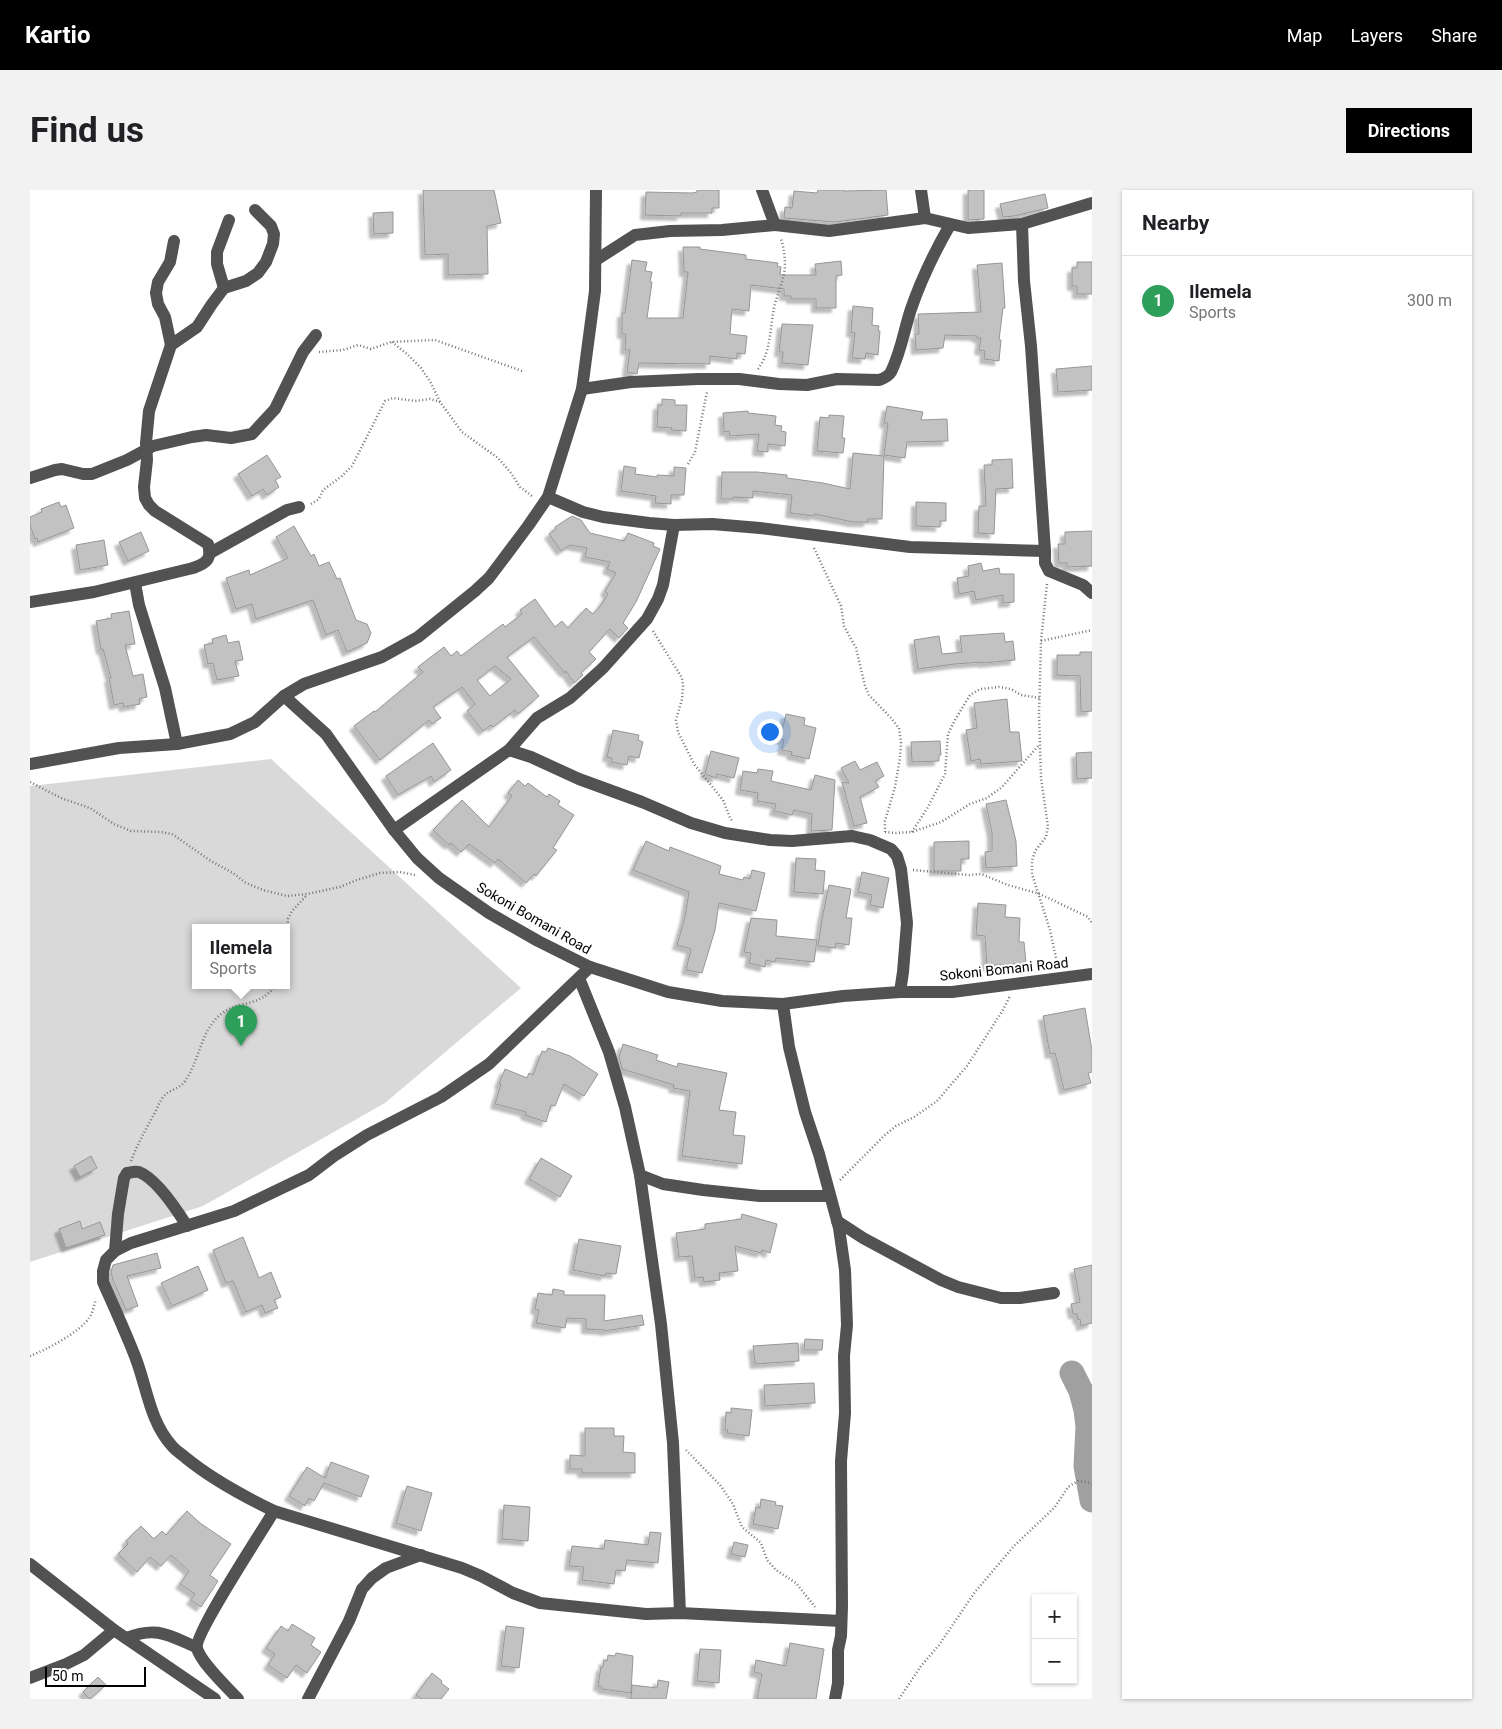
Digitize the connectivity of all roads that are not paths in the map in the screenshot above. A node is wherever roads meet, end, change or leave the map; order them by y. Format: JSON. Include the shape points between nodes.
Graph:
{"nodes":[{"id":1,"x":596,"y":190,"type":"edge"},
{"id":2,"x":762,"y":190,"type":"edge"},
{"id":3,"x":921,"y":190,"type":"edge"},
{"id":4,"x":1092,"y":203,"type":"edge"},
{"id":5,"x":255,"y":210,"type":"dead end"},
{"id":6,"x":925,"y":218,"type":"junction"},
{"id":7,"x":229,"y":220,"type":"dead end"},
{"id":8,"x":1022,"y":224,"type":"junction"},
{"id":9,"x":775,"y":225,"type":"junction"},
{"id":10,"x":950,"y":225,"type":"junction"},
{"id":11,"x":174,"y":241,"type":"dead end"},
{"id":12,"x":596,"y":260,"type":"junction"},
{"id":13,"x":224,"y":288,"type":"junction"},
{"id":14,"x":316,"y":335,"type":"dead end"},
{"id":15,"x":171,"y":345,"type":"junction"},
{"id":16,"x":582,"y":389,"type":"junction"},
{"id":17,"x":147,"y":449,"type":"junction"},
{"id":18,"x":30,"y":478,"type":"edge"},
{"id":19,"x":547,"y":499,"type":"junction"},
{"id":20,"x":299,"y":507,"type":"road end"},
{"id":21,"x":674,"y":525,"type":"junction"},
{"id":22,"x":1045,"y":551,"type":"junction"},
{"id":23,"x":210,"y":553,"type":"junction"},
{"id":24,"x":135,"y":584,"type":"junction"},
{"id":25,"x":1092,"y":593,"type":"edge"},
{"id":26,"x":30,"y":602,"type":"edge"},
{"id":27,"x":284,"y":696,"type":"junction"},
{"id":28,"x":177,"y":744,"type":"junction"},
{"id":29,"x":509,"y":750,"type":"junction"},
{"id":30,"x":30,"y":764,"type":"edge"},
{"id":31,"x":394,"y":830,"type":"junction"},
{"id":32,"x":590,"y":967,"type":"junction"},
{"id":33,"x":1092,"y":974,"type":"edge"},
{"id":34,"x":579,"y":978,"type":"junction"},
{"id":35,"x":900,"y":992,"type":"junction"},
{"id":36,"x":783,"y":1004,"type":"junction"},
{"id":37,"x":640,"y":1175,"type":"junction"},
{"id":38,"x":663,"y":1184,"type":"junction"},
{"id":39,"x":829,"y":1192,"type":"junction"},
{"id":40,"x":643,"y":1198,"type":"junction"},
{"id":41,"x":837,"y":1221,"type":"junction"},
{"id":42,"x":187,"y":1226,"type":"junction"},
{"id":43,"x":115,"y":1251,"type":"junction"},
{"id":44,"x":1054,"y":1293,"type":"dead end"},
{"id":45,"x":274,"y":1510,"type":"junction"},
{"id":46,"x":421,"y":1555,"type":"junction"},
{"id":47,"x":30,"y":1564,"type":"edge"},
{"id":48,"x":680,"y":1613,"type":"junction"},
{"id":49,"x":841,"y":1621,"type":"junction"},
{"id":50,"x":114,"y":1630,"type":"junction"},
{"id":51,"x":126,"y":1638,"type":"junction"},
{"id":52,"x":196,"y":1646,"type":"junction"},
{"id":53,"x":30,"y":1678,"type":"edge"},
{"id":54,"x":215,"y":1699,"type":"edge"},
{"id":55,"x":238,"y":1699,"type":"edge"},
{"id":56,"x":308,"y":1699,"type":"edge"},
{"id":57,"x":835,"y":1699,"type":"edge"}],
"edges":[{"from":1,"to":12,"type":"street"},
{"from":2,"to":9,"type":"street"},
{"from":3,"to":6,"type":"street"},
{"from":4,"to":8,"type":"street"},
{"from":5,"to":13,"type":"street","via":[[271,226],[274,234],[266,262],[246,281]]},
{"from":6,"to":9,"type":"street","via":[[829,231]]},
{"from":6,"to":10,"type":"street"},
{"from":7,"to":13,"type":"street","via":[[217,252]]},
{"from":8,"to":10,"type":"street","via":[[968,228]]},
{"from":8,"to":22,"type":"street"},
{"from":9,"to":12,"type":"street","via":[[635,235]]},
{"from":10,"to":16,"type":"street","via":[[937,248],[911,310],[902,344],[885,378],[837,379],[807,385],[742,379],[631,382]]},
{"from":11,"to":15,"type":"street","via":[[170,262],[158,282],[156,293]]},
{"from":12,"to":16,"type":"street"},
{"from":13,"to":15,"type":"street","via":[[197,328]]},
{"from":14,"to":17,"type":"street","via":[[303,352],[275,409],[252,434],[231,438],[206,434]]},
{"from":15,"to":17,"type":"street","via":[[149,411]]},
{"from":16,"to":19,"type":"street"},
{"from":17,"to":18,"type":"street","via":[[92,474],[55,470]]},
{"from":17,"to":23,"type":"street","via":[[144,487],[149,506],[208,544]]},
{"from":19,"to":21,"type":"street","via":[[603,517]]},
{"from":19,"to":27,"type":"street","via":[[488,578],[418,636],[382,658],[304,684]]},
{"from":20,"to":23,"type":"street","via":[[287,510]]},
{"from":21,"to":22,"type":"street","via":[[712,524],[910,547]]},
{"from":21,"to":29,"type":"street","via":[[663,585],[647,619],[592,678],[570,698],[537,718]]},
{"from":22,"to":25,"type":"street","via":[[1044,563],[1049,571],[1083,585]]},
{"from":23,"to":24,"type":"street","via":[[208,560],[201,565]]},
{"from":24,"to":26,"type":"street"},
{"from":24,"to":28,"type":"street","via":[[165,688]]},
{"from":27,"to":28,"type":"street","via":[[255,722],[230,734]]},
{"from":27,"to":31,"type":"street","name":"Sokoni Bomani Road","via":[[326,734]]},
{"from":28,"to":30,"type":"street","via":[[119,748]]},
{"from":29,"to":31,"type":"street"},
{"from":29,"to":35,"type":"street","via":[[691,823],[725,833],[792,841],[852,836],[890,849],[897,856],[901,870],[907,922]]},
{"from":31,"to":32,"type":"street","name":"Sokoni Bomani Road","via":[[439,878],[489,913]]},
{"from":32,"to":34,"type":"street"},
{"from":32,"to":36,"type":"street","name":"Sokoni Bomani Road","via":[[668,992],[722,1001]]},
{"from":33,"to":35,"type":"street","name":"Sokoni Bomani Road","via":[[952,992]]},
{"from":34,"to":37,"type":"street","via":[[609,1052]]},
{"from":34,"to":42,"type":"street","via":[[489,1064],[441,1097],[367,1135],[309,1175],[234,1211]]},
{"from":35,"to":36,"type":"street","name":"Sokoni Bomani Road"},
{"from":36,"to":39,"type":"street","via":[[804,1112]]},
{"from":37,"to":38,"type":"street"},
{"from":37,"to":40,"type":"street"},
{"from":38,"to":39,"type":"street","via":[[760,1196]]},
{"from":38,"to":40,"type":"street"},
{"from":39,"to":41,"type":"street"},
{"from":40,"to":48,"type":"street","via":[[673,1435]]},
{"from":41,"to":44,"type":"street","via":[[958,1287],[1001,1298]]},
{"from":41,"to":49,"type":"street","via":[[847,1325],[841,1461]]},
{"from":42,"to":43,"type":"street"},
{"from":42,"to":43,"type":"street","via":[[162,1191],[137,1171],[128,1173],[124,1178]]},
{"from":43,"to":45,"type":"street","via":[[106,1260],[103,1282],[136,1357],[154,1418],[162,1432],[172,1446],[197,1467]]},
{"from":45,"to":46,"type":"street"},
{"from":45,"to":52,"type":"street","via":[[199,1635]]},
{"from":46,"to":48,"type":"street","via":[[462,1568],[540,1603],[646,1614]]},
{"from":46,"to":56,"type":"street","via":[[386,1568],[362,1589]]},
{"from":47,"to":50,"type":"street"},
{"from":48,"to":49,"type":"street"},
{"from":49,"to":57,"type":"street"},
{"from":50,"to":51,"type":"street"},
{"from":50,"to":53,"type":"street","via":[[84,1655]]},
{"from":51,"to":52,"type":"street","via":[[152,1631]]},
{"from":51,"to":54,"type":"street"},
{"from":52,"to":55,"type":"street","via":[[200,1656]]}]}
